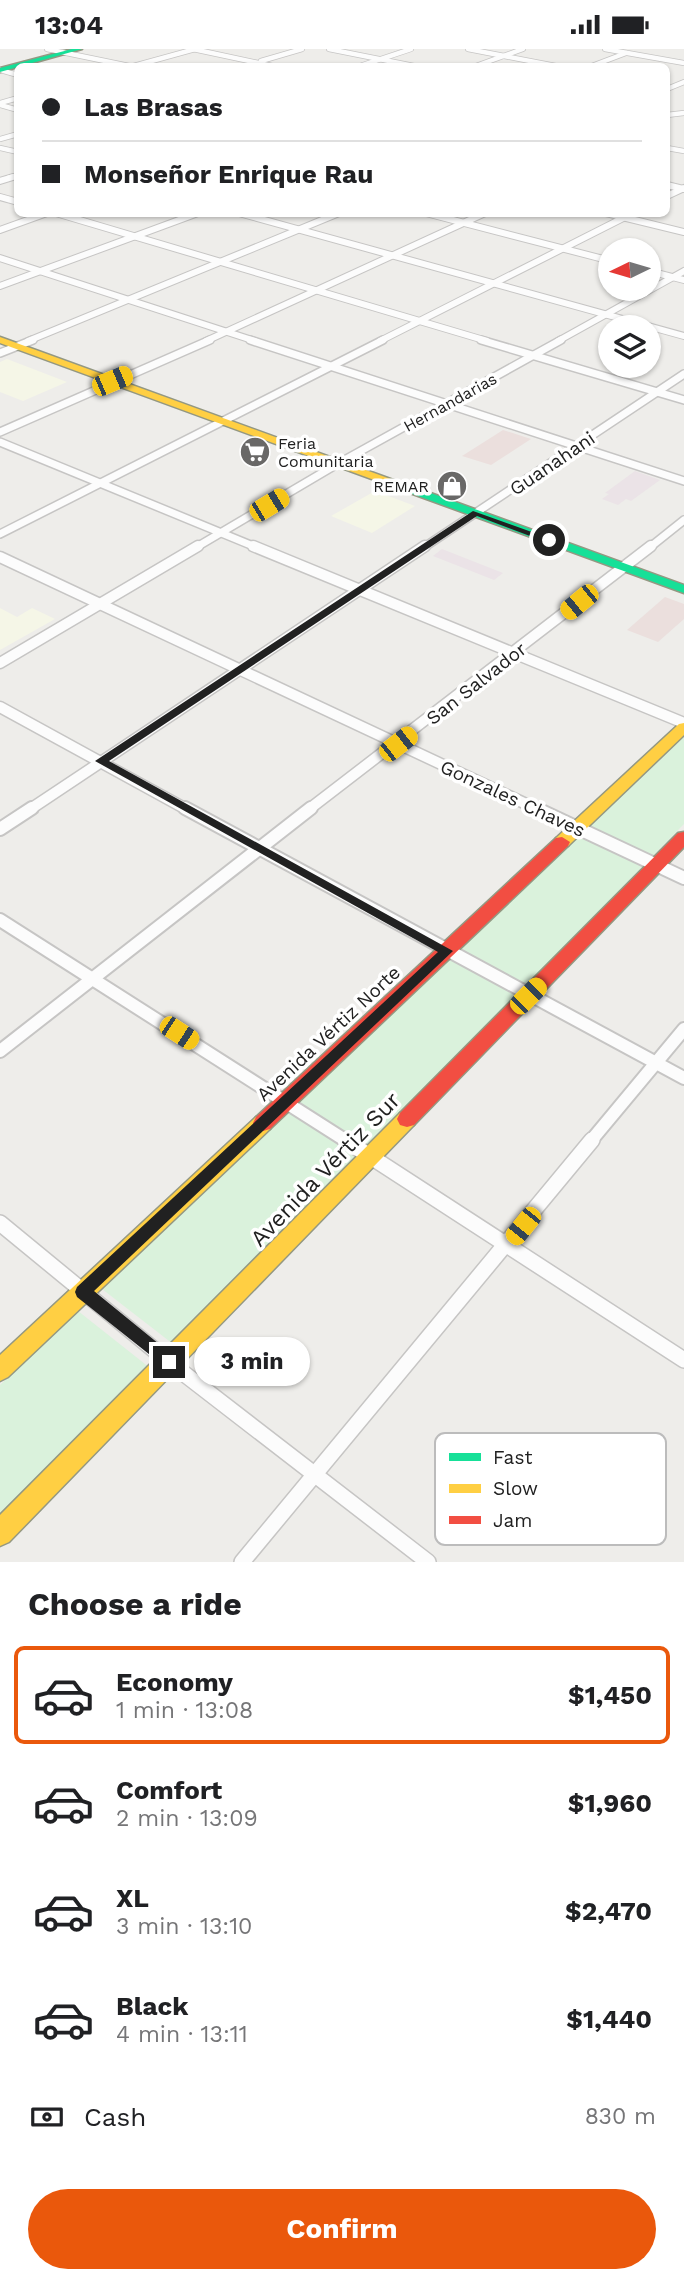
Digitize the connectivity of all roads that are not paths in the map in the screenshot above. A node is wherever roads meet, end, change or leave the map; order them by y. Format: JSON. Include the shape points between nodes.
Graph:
{"nodes":[{"id":1,"x":194,"y":49,"type":"edge"},
{"id":2,"x":302,"y":49,"type":"edge"},
{"id":3,"x":329,"y":49,"type":"edge"},
{"id":4,"x":411,"y":49,"type":"edge"},
{"id":5,"x":468,"y":49,"type":"edge"},
{"id":6,"x":523,"y":49,"type":"edge"},
{"id":7,"x":605,"y":49,"type":"edge"},
{"id":8,"x":635,"y":49,"type":"edge"},
{"id":9,"x":64,"y":50,"type":"edge"},
{"id":10,"x":626,"y":53,"type":"junction"},
{"id":11,"x":504,"y":56,"type":"junction"},
{"id":12,"x":380,"y":59,"type":"junction"},
{"id":13,"x":257,"y":62,"type":"junction"},
{"id":14,"x":20,"y":63,"type":"edge"},
{"id":15,"x":119,"y":63,"type":"edge"},
{"id":16,"x":143,"y":63,"type":"edge"},
{"id":17,"x":261,"y":63,"type":"edge"},
{"id":18,"x":368,"y":63,"type":"edge"},
{"id":19,"x":399,"y":63,"type":"edge"},
{"id":20,"x":484,"y":63,"type":"edge"},
{"id":21,"x":540,"y":63,"type":"edge"},
{"id":22,"x":600,"y":63,"type":"edge"},
{"id":23,"x":684,"y":63,"type":"edge"},
{"id":24,"x":36,"y":217,"type":"edge"},
{"id":25,"x":70,"y":217,"type":"edge"},
{"id":26,"x":187,"y":217,"type":"edge"},
{"id":27,"x":253,"y":217,"type":"edge"},
{"id":28,"x":329,"y":217,"type":"edge"},
{"id":29,"x":441,"y":217,"type":"edge"},
{"id":30,"x":477,"y":217,"type":"edge"},
{"id":31,"x":620,"y":217,"type":"edge"},
{"id":32,"x":624,"y":218,"type":"junction"},
{"id":33,"x":464,"y":223,"type":"junction"},
{"id":34,"x":0,"y":230,"type":"edge"},
{"id":35,"x":298,"y":230,"type":"junction"},
{"id":36,"x":684,"y":232,"type":"edge"},
{"id":37,"x":134,"y":236,"type":"junction"},
{"id":38,"x":565,"y":249,"type":"junction"},
{"id":39,"x":391,"y":255,"type":"junction"},
{"id":40,"x":0,"y":258,"type":"edge"},
{"id":41,"x":598,"y":258,"type":"edge"},
{"id":42,"x":220,"y":262,"type":"junction"},
{"id":43,"x":39,"y":271,"type":"junction"},
{"id":44,"x":684,"y":271,"type":"edge"},
{"id":45,"x":662,"y":275,"type":"edge"},
{"id":46,"x":673,"y":278,"type":"junction"},
{"id":47,"x":684,"y":280,"type":"edge"},
{"id":48,"x":498,"y":283,"type":"junction"},
{"id":49,"x":0,"y":286,"type":"edge"},
{"id":50,"x":318,"y":292,"type":"junction"},
{"id":51,"x":128,"y":300,"type":"junction"},
{"id":52,"x":604,"y":315,"type":"joint"},
{"id":53,"x":598,"y":318,"type":"edge"},
{"id":54,"x":422,"y":322,"type":"junction"},
{"id":55,"x":661,"y":330,"type":"edge"},
{"id":56,"x":227,"y":332,"type":"junction"},
{"id":57,"x":684,"y":336,"type":"edge"},
{"id":58,"x":0,"y":340,"type":"edge"},
{"id":59,"x":17,"y":347,"type":"junction"},
{"id":60,"x":0,"y":353,"type":"edge"},
{"id":61,"x":534,"y":355,"type":"junction"},
{"id":62,"x":334,"y":367,"type":"junction"},
{"id":63,"x":684,"y":374,"type":"edge"},
{"id":64,"x":112,"y":381,"type":"junction"},
{"id":65,"x":658,"y":392,"type":"junction"},
{"id":66,"x":684,"y":400,"type":"edge"},
{"id":67,"x":448,"y":404,"type":"junction"},
{"id":68,"x":221,"y":420,"type":"junction"},
{"id":69,"x":0,"y":432,"type":"edge"},
{"id":70,"x":0,"y":442,"type":"edge"},
{"id":71,"x":578,"y":446,"type":"junction"},
{"id":72,"x":339,"y":463,"type":"junction"},
{"id":73,"x":684,"y":481,"type":"edge"},
{"id":74,"x":102,"y":483,"type":"junction"},
{"id":75,"x":476,"y":513,"type":"junction"},
{"id":76,"x":684,"y":520,"type":"edge"},
{"id":77,"x":222,"y":533,"type":"junction"},
{"id":78,"x":0,"y":534,"type":"edge"},
{"id":79,"x":0,"y":557,"type":"edge"},
{"id":80,"x":622,"y":567,"type":"junction"},
{"id":81,"x":684,"y":589,"type":"edge"},
{"id":82,"x":358,"y":590,"type":"junction"},
{"id":83,"x":100,"y":604,"type":"junction"},
{"id":84,"x":514,"y":654,"type":"junction"},
{"id":85,"x":0,"y":663,"type":"edge"},
{"id":86,"x":238,"y":669,"type":"junction"},
{"id":87,"x":0,"y":707,"type":"edge"},
{"id":88,"x":684,"y":725,"type":"edge"},
{"id":89,"x":398,"y":744,"type":"junction"},
{"id":90,"x":101,"y":761,"type":"junction"},
{"id":91,"x":577,"y":828,"type":"junction"},
{"id":92,"x":0,"y":829,"type":"edge"},
{"id":93,"x":684,"y":837,"type":"edge"},
{"id":94,"x":258,"y":848,"type":"junction"},
{"id":95,"x":656,"y":865,"type":"junction"},
{"id":96,"x":684,"y":878,"type":"edge"},
{"id":97,"x":0,"y":920,"type":"edge"},
{"id":98,"x":446,"y":951,"type":"junction"},
{"id":99,"x":93,"y":978,"type":"junction"},
{"id":100,"x":528,"y":996,"type":"junction"},
{"id":101,"x":684,"y":1029,"type":"edge"},
{"id":102,"x":0,"y":1051,"type":"edge"},
{"id":103,"x":656,"y":1063,"type":"junction"},
{"id":104,"x":684,"y":1078,"type":"edge"},
{"id":105,"x":285,"y":1101,"type":"junction"},
{"id":106,"x":369,"y":1156,"type":"junction"},
{"id":107,"x":0,"y":1223,"type":"edge"},
{"id":108,"x":506,"y":1246,"type":"junction"},
{"id":109,"x":83,"y":1292,"type":"junction"},
{"id":110,"x":684,"y":1360,"type":"edge"},
{"id":111,"x":169,"y":1362,"type":"junction"},
{"id":112,"x":0,"y":1370,"type":"edge"},
{"id":113,"x":316,"y":1475,"type":"junction"},
{"id":114,"x":0,"y":1533,"type":"edge"},
{"id":115,"x":242,"y":1562,"type":"edge"},
{"id":116,"x":428,"y":1562,"type":"edge"}],
"edges":[{"from":1,"to":13,"type":"street"},
{"from":1,"to":16,"type":"street"},
{"from":2,"to":13,"type":"street"},
{"from":3,"to":12,"type":"street"},
{"from":4,"to":12,"type":"street"},
{"from":5,"to":11,"type":"street"},
{"from":6,"to":11,"type":"street"},
{"from":7,"to":10,"type":"street"},
{"from":8,"to":10,"type":"street"},
{"from":9,"to":14,"type":"street"},
{"from":9,"to":15,"type":"street"},
{"from":10,"to":22,"type":"street"},
{"from":10,"to":23,"type":"street"},
{"from":11,"to":20,"type":"street"},
{"from":11,"to":21,"type":"street"},
{"from":12,"to":18,"type":"street"},
{"from":12,"to":19,"type":"street"},
{"from":13,"to":17,"type":"street"},
{"from":24,"to":34,"type":"street"},
{"from":25,"to":37,"type":"street"},
{"from":26,"to":37,"type":"street"},
{"from":27,"to":35,"type":"street"},
{"from":28,"to":35,"type":"street"},
{"from":29,"to":33,"type":"street"},
{"from":30,"to":33,"type":"street"},
{"from":31,"to":32,"type":"street"},
{"from":32,"to":36,"type":"street"},
{"from":32,"to":38,"type":"street"},
{"from":33,"to":38,"type":"street"},
{"from":33,"to":39,"type":"street"},
{"from":35,"to":39,"type":"street"},
{"from":35,"to":42,"type":"street"},
{"from":37,"to":42,"type":"street"},
{"from":37,"to":43,"type":"street"},
{"from":38,"to":41,"type":"street"},
{"from":38,"to":48,"type":"street"},
{"from":39,"to":48,"type":"street"},
{"from":39,"to":50,"type":"street"},
{"from":40,"to":43,"type":"street"},
{"from":42,"to":50,"type":"street"},
{"from":42,"to":51,"type":"street"},
{"from":43,"to":49,"type":"street"},
{"from":43,"to":51,"type":"street"},
{"from":44,"to":46,"type":"street","name":"Hernandarias"},
{"from":45,"to":46,"type":"street"},
{"from":46,"to":47,"type":"street"},
{"from":46,"to":52,"type":"street","name":"Hernandarias"},
{"from":48,"to":52,"type":"street"},
{"from":48,"to":54,"type":"street"},
{"from":50,"to":54,"type":"street"},
{"from":50,"to":56,"type":"street"},
{"from":51,"to":56,"type":"street"},
{"from":51,"to":59,"type":"street"},
{"from":53,"to":61,"type":"street","name":"Hernandarias"},
{"from":54,"to":61,"type":"street"},
{"from":54,"to":62,"type":"street"},
{"from":55,"to":57,"type":"street"},
{"from":56,"to":62,"type":"street"},
{"from":56,"to":64,"type":"street"},
{"from":58,"to":59,"type":"street"},
{"from":59,"to":60,"type":"street"},
{"from":59,"to":64,"type":"street"},
{"from":61,"to":65,"type":"street"},
{"from":61,"to":67,"type":"street","name":"Hernandarias"},
{"from":62,"to":67,"type":"street"},
{"from":62,"to":68,"type":"street"},
{"from":63,"to":65,"type":"street","name":"Guanahani"},
{"from":64,"to":68,"type":"street"},
{"from":64,"to":69,"type":"street"},
{"from":65,"to":66,"type":"street"},
{"from":65,"to":71,"type":"street","name":"Guanahani"},
{"from":67,"to":71,"type":"street"},
{"from":67,"to":72,"type":"street","name":"Hernandarias"},
{"from":68,"to":72,"type":"street"},
{"from":68,"to":74,"type":"street"},
{"from":70,"to":74,"type":"street"},
{"from":71,"to":73,"type":"street"},
{"from":71,"to":75,"type":"street","name":"Guanahani"},
{"from":72,"to":75,"type":"street"},
{"from":72,"to":77,"type":"street","name":"Hernandarias"},
{"from":74,"to":77,"type":"street"},
{"from":74,"to":78,"type":"street"},
{"from":75,"to":80,"type":"street"},
{"from":75,"to":82,"type":"street","name":"Guanahani"},
{"from":76,"to":80,"type":"street","name":"San Salvador"},
{"from":77,"to":82,"type":"street"},
{"from":77,"to":83,"type":"street","name":"Hernandarias"},
{"from":79,"to":83,"type":"street","name":"Gonzales Chaves"},
{"from":80,"to":81,"type":"street"},
{"from":80,"to":84,"type":"street","name":"San Salvador"},
{"from":82,"to":84,"type":"street"},
{"from":82,"to":86,"type":"street","name":"Guanahani"},
{"from":83,"to":85,"type":"street","name":"Hernandarias"},
{"from":83,"to":86,"type":"street","name":"Gonzales Chaves"},
{"from":84,"to":88,"type":"street"},
{"from":84,"to":89,"type":"street","name":"San Salvador"},
{"from":86,"to":89,"type":"street","name":"Gonzales Chaves"},
{"from":86,"to":90,"type":"street","name":"Guanahani"},
{"from":87,"to":90,"type":"street"},
{"from":88,"to":91,"type":"street","name":"Avenida Vértiz Norte"},
{"from":89,"to":91,"type":"street","name":"Gonzales Chaves"},
{"from":89,"to":94,"type":"street","name":"San Salvador"},
{"from":90,"to":92,"type":"street","name":"Guanahani"},
{"from":90,"to":94,"type":"street"},
{"from":91,"to":95,"type":"street","name":"Gonzales Chaves"},
{"from":91,"to":98,"type":"street","name":"Avenida Vértiz Norte"},
{"from":93,"to":95,"type":"street","name":"Avenida Vértiz Sur"},
{"from":94,"to":98,"type":"street"},
{"from":94,"to":99,"type":"street","name":"San Salvador"},
{"from":95,"to":96,"type":"street","name":"Gonzales Chaves"},
{"from":95,"to":100,"type":"street","name":"Avenida Vértiz Sur"},
{"from":97,"to":99,"type":"street"},
{"from":98,"to":100,"type":"street"},
{"from":98,"to":105,"type":"street","name":"Avenida Vértiz Norte"},
{"from":99,"to":102,"type":"street","name":"San Salvador"},
{"from":99,"to":105,"type":"street"},
{"from":100,"to":103,"type":"street"},
{"from":100,"to":106,"type":"street","name":"Avenida Vértiz Sur"},
{"from":101,"to":103,"type":"street"},
{"from":103,"to":104,"type":"street"},
{"from":103,"to":108,"type":"street"},
{"from":105,"to":106,"type":"street"},
{"from":105,"to":109,"type":"street","name":"Avenida Vértiz Norte"},
{"from":106,"to":108,"type":"street"},
{"from":106,"to":111,"type":"street","name":"Avenida Vértiz Sur"},
{"from":107,"to":109,"type":"street"},
{"from":108,"to":110,"type":"street"},
{"from":108,"to":113,"type":"street"},
{"from":109,"to":111,"type":"street"},
{"from":109,"to":112,"type":"street","name":"Avenida Vértiz Norte"},
{"from":111,"to":113,"type":"street"},
{"from":111,"to":114,"type":"street","name":"Avenida Vértiz Sur"},
{"from":113,"to":115,"type":"street"},
{"from":113,"to":116,"type":"street"}]}
